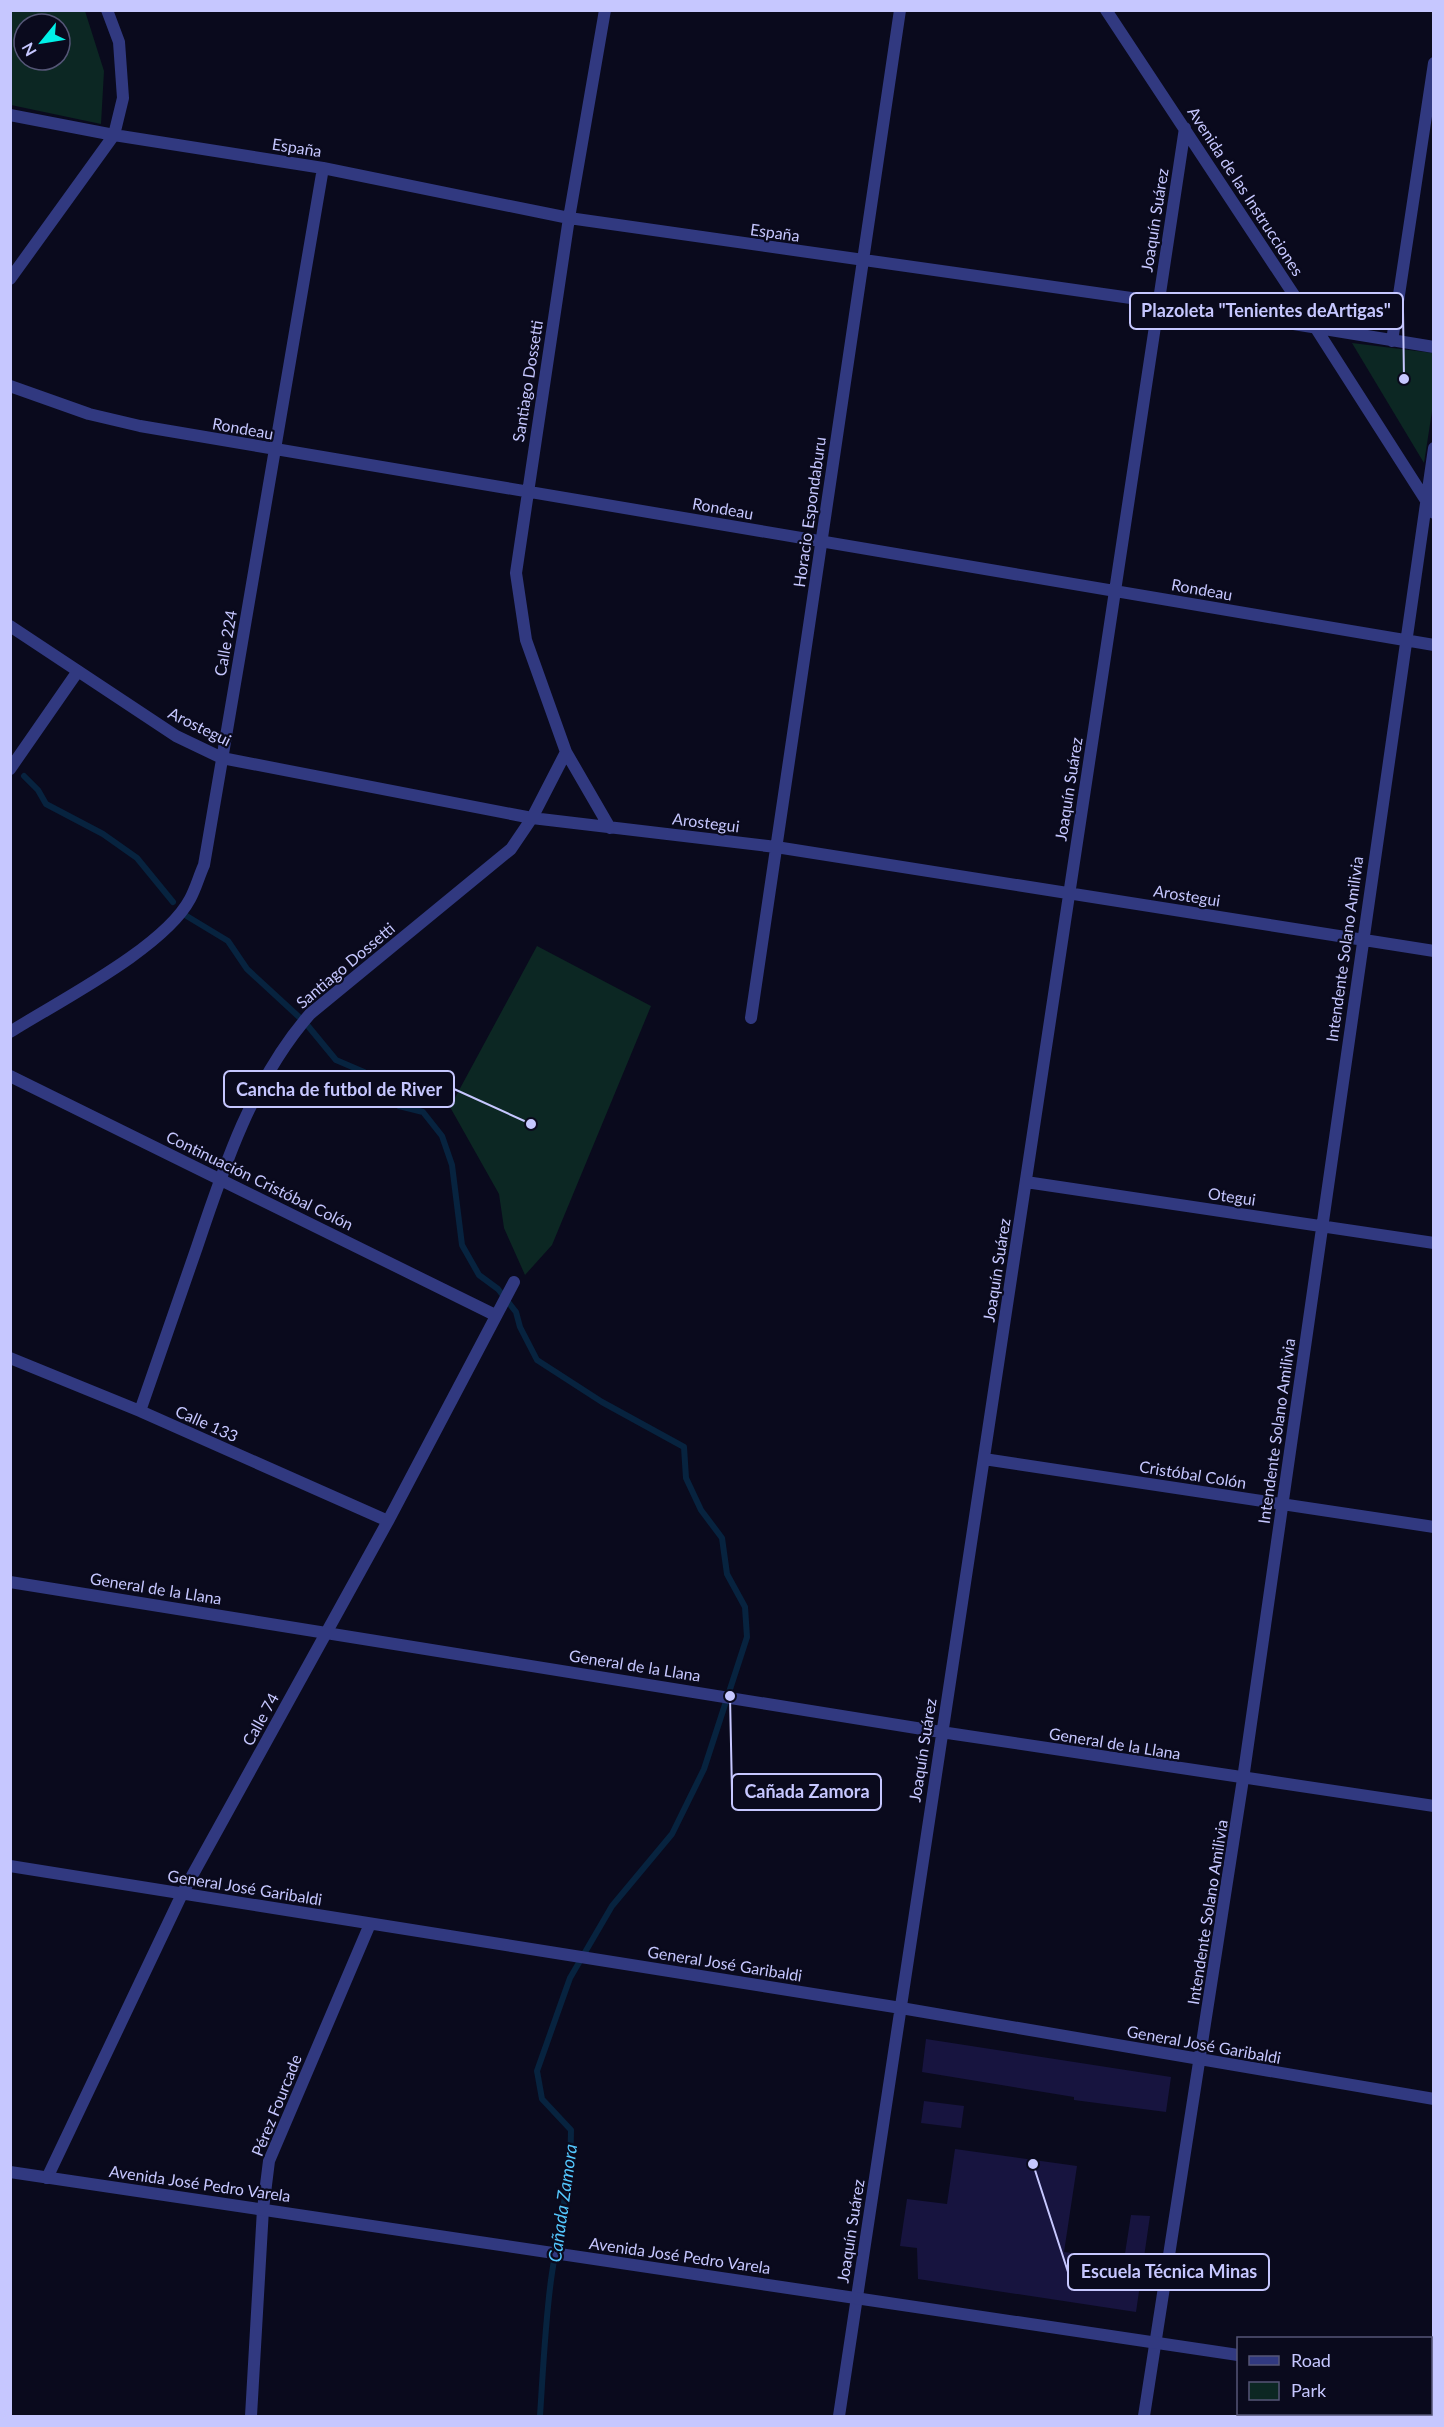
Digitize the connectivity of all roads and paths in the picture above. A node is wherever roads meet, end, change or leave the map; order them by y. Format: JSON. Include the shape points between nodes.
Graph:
{"nodes":[{"id":1,"x":107,"y":10,"type":"edge"},
{"id":2,"x":605,"y":10,"type":"edge"},
{"id":3,"x":900,"y":10,"type":"edge"},
{"id":4,"x":1106,"y":10,"type":"edge"},
{"id":5,"x":1434,"y":63,"type":"edge"},
{"id":6,"x":10,"y":115,"type":"edge"},
{"id":7,"x":1185,"y":128,"type":"junction"},
{"id":8,"x":114,"y":135,"type":"junction"},
{"id":9,"x":322,"y":168,"type":"junction"},
{"id":10,"x":568,"y":218,"type":"junction"},
{"id":11,"x":863,"y":261,"type":"junction"},
{"id":12,"x":10,"y":279,"type":"edge"},
{"id":13,"x":1159,"y":302,"type":"junction"},
{"id":14,"x":1317,"y":330,"type":"junction"},
{"id":15,"x":1392,"y":341,"type":"junction"},
{"id":16,"x":1434,"y":347,"type":"edge"},
{"id":17,"x":10,"y":386,"type":"edge"},
{"id":18,"x":1434,"y":448,"type":"edge"},
{"id":19,"x":276,"y":450,"type":"junction"},
{"id":20,"x":526,"y":492,"type":"junction"},
{"id":21,"x":1426,"y":501,"type":"junction"},
{"id":22,"x":1434,"y":513,"type":"edge"},
{"id":23,"x":822,"y":542,"type":"junction"},
{"id":24,"x":1115,"y":591,"type":"junction"},
{"id":25,"x":10,"y":626,"type":"edge"},
{"id":26,"x":1407,"y":640,"type":"junction"},
{"id":27,"x":1434,"y":645,"type":"edge"},
{"id":28,"x":78,"y":671,"type":"junction"},
{"id":29,"x":566,"y":752,"type":"junction"},
{"id":30,"x":222,"y":758,"type":"junction"},
{"id":31,"x":10,"y":769,"type":"edge"},
{"id":32,"x":532,"y":818,"type":"junction"},
{"id":33,"x":610,"y":828,"type":"junction"},
{"id":34,"x":776,"y":847,"type":"junction"},
{"id":35,"x":1069,"y":893,"type":"junction"},
{"id":36,"x":1362,"y":939,"type":"junction"},
{"id":37,"x":1434,"y":951,"type":"edge"},
{"id":38,"x":751,"y":1018,"type":"dead end"},
{"id":39,"x":10,"y":1032,"type":"edge"},
{"id":40,"x":10,"y":1076,"type":"edge"},
{"id":41,"x":220,"y":1179,"type":"junction"},
{"id":42,"x":1026,"y":1182,"type":"junction"},
{"id":43,"x":1322,"y":1226,"type":"junction"},
{"id":44,"x":1434,"y":1243,"type":"edge"},
{"id":45,"x":511,"y":1287,"type":"dead end"},
{"id":46,"x":497,"y":1310,"type":"junction"},
{"id":47,"x":10,"y":1358,"type":"edge"},
{"id":48,"x":140,"y":1411,"type":"junction"},
{"id":49,"x":984,"y":1459,"type":"junction"},
{"id":50,"x":1282,"y":1504,"type":"junction"},
{"id":51,"x":388,"y":1521,"type":"junction"},
{"id":52,"x":1434,"y":1527,"type":"edge"},
{"id":53,"x":10,"y":1582,"type":"edge"},
{"id":54,"x":327,"y":1632,"type":"junction"},
{"id":55,"x":941,"y":1732,"type":"junction"},
{"id":56,"x":1244,"y":1779,"type":"junction"},
{"id":57,"x":1434,"y":1806,"type":"edge"},
{"id":58,"x":10,"y":1866,"type":"edge"},
{"id":59,"x":182,"y":1894,"type":"junction"},
{"id":60,"x":370,"y":1924,"type":"junction"},
{"id":61,"x":901,"y":2008,"type":"junction"},
{"id":62,"x":1201,"y":2061,"type":"junction"},
{"id":63,"x":1434,"y":2099,"type":"edge"},
{"id":64,"x":10,"y":2172,"type":"edge"},
{"id":65,"x":47,"y":2178,"type":"junction"},
{"id":66,"x":263,"y":2209,"type":"junction"},
{"id":67,"x":857,"y":2298,"type":"junction"},
{"id":68,"x":1155,"y":2343,"type":"junction"},
{"id":69,"x":1237,"y":2355,"type":"edge"},
{"id":70,"x":251,"y":2416,"type":"edge"},
{"id":71,"x":839,"y":2416,"type":"edge"},
{"id":72,"x":1144,"y":2416,"type":"edge"}],
"edges":[{"from":1,"to":8,"type":"street","via":[[119,42],[123,98]]},
{"from":2,"to":10,"type":"street","name":"Santiago Dossetti"},
{"from":3,"to":11,"type":"street","name":"Horacio Espondaburu"},
{"from":4,"to":7,"type":"street","name":"Avenida de las Instrucciones"},
{"from":5,"to":15,"type":"street"},
{"from":6,"to":8,"type":"street","name":"España"},
{"from":7,"to":13,"type":"street","name":"Joaquín Suárez"},
{"from":7,"to":14,"type":"street","name":"Avenida de las Instrucciones"},
{"from":8,"to":9,"type":"street","name":"España"},
{"from":8,"to":12,"type":"street"},
{"from":9,"to":10,"type":"street","name":"España"},
{"from":9,"to":19,"type":"street","name":"Calle 224"},
{"from":10,"to":11,"type":"street","name":"España"},
{"from":10,"to":20,"type":"street","name":"Santiago Dossetti"},
{"from":11,"to":13,"type":"street","name":"España"},
{"from":11,"to":23,"type":"street","name":"Horacio Espondaburu"},
{"from":13,"to":14,"type":"street","name":"España"},
{"from":13,"to":24,"type":"street","name":"Joaquín Suárez"},
{"from":14,"to":15,"type":"street","name":"España"},
{"from":14,"to":21,"type":"street","name":"Avenida de las Instrucciones"},
{"from":15,"to":16,"type":"street","name":"España"},
{"from":17,"to":19,"type":"street","name":"Rondeau","via":[[89,414]]},
{"from":18,"to":21,"type":"street","name":"Intendente Solano Amilivia"},
{"from":19,"to":20,"type":"street","name":"Rondeau"},
{"from":19,"to":30,"type":"street","name":"Calle 224"},
{"from":20,"to":23,"type":"street","name":"Rondeau"},
{"from":20,"to":29,"type":"street","name":"Santiago Dossetti","via":[[516,573],[526,640]]},
{"from":21,"to":22,"type":"street","name":"Avenida de las Instrucciones"},
{"from":21,"to":26,"type":"street","name":"Intendente Solano Amilivia"},
{"from":23,"to":24,"type":"street","name":"Rondeau"},
{"from":23,"to":34,"type":"street","name":"Horacio Espondaburu"},
{"from":24,"to":26,"type":"street","name":"Rondeau"},
{"from":24,"to":35,"type":"street","name":"Joaquín Suárez"},
{"from":25,"to":28,"type":"street","name":"Arostegui"},
{"from":26,"to":27,"type":"street","name":"Rondeau"},
{"from":26,"to":36,"type":"street","name":"Intendente Solano Amilivia"},
{"from":28,"to":30,"type":"street","name":"Arostegui","via":[[176,736]]},
{"from":28,"to":31,"type":"street"},
{"from":29,"to":32,"type":"street","name":"Santiago Dossetti"},
{"from":29,"to":33,"type":"street","name":"Santiago Dossetti"},
{"from":30,"to":32,"type":"street","name":"Arostegui"},
{"from":30,"to":39,"type":"street","name":"Calle 224","via":[[204,865],[190,900],[147,946]]},
{"from":32,"to":33,"type":"street","name":"Arostegui"},
{"from":32,"to":41,"type":"street","name":"Santiago Dossetti","via":[[511,849],[310,1014],[287,1040],[270,1067]]},
{"from":33,"to":34,"type":"street","name":"Arostegui"},
{"from":34,"to":35,"type":"street","name":"Arostegui"},
{"from":34,"to":38,"type":"street","name":"Horacio Espondaburu"},
{"from":35,"to":36,"type":"street","name":"Arostegui"},
{"from":35,"to":42,"type":"street","name":"Joaquín Suárez"},
{"from":36,"to":37,"type":"street","name":"Arostegui"},
{"from":36,"to":43,"type":"street","name":"Intendente Solano Amilivia"},
{"from":40,"to":41,"type":"street","name":"Continuación Cristóbal Colón"},
{"from":41,"to":46,"type":"street","name":"Continuación Cristóbal Colón"},
{"from":41,"to":48,"type":"street","name":"Santiago Dossetti"},
{"from":42,"to":43,"type":"street","name":"Otegui"},
{"from":42,"to":49,"type":"street","name":"Joaquín Suárez"},
{"from":43,"to":44,"type":"street","name":"Otegui"},
{"from":43,"to":50,"type":"street","name":"Intendente Solano Amilivia"},
{"from":45,"to":46,"type":"street","name":"Calle 74"},
{"from":46,"to":51,"type":"street","name":"Calle 74"},
{"from":47,"to":48,"type":"street","name":"Calle 133"},
{"from":48,"to":51,"type":"street","name":"Calle 133"},
{"from":49,"to":50,"type":"street","name":"Cristóbal Colón"},
{"from":49,"to":55,"type":"street","name":"Joaquín Suárez"},
{"from":50,"to":52,"type":"street","name":"Cristóbal Colón"},
{"from":50,"to":56,"type":"street","name":"Intendente Solano Amilivia"},
{"from":51,"to":54,"type":"street","name":"Calle 74"},
{"from":53,"to":54,"type":"street","name":"General de la Llana"},
{"from":54,"to":55,"type":"street","name":"General de la Llana"},
{"from":54,"to":59,"type":"street","name":"Calle 74"},
{"from":55,"to":56,"type":"street","name":"General de la Llana"},
{"from":55,"to":61,"type":"street","name":"Joaquín Suárez"},
{"from":56,"to":57,"type":"street","name":"General de la Llana"},
{"from":56,"to":62,"type":"street","name":"Intendente Solano Amilivia"},
{"from":58,"to":59,"type":"street","name":"General José Garibaldi"},
{"from":59,"to":60,"type":"street","name":"General José Garibaldi"},
{"from":59,"to":65,"type":"street","name":"Calle 74"},
{"from":60,"to":61,"type":"street","name":"General José Garibaldi"},
{"from":60,"to":66,"type":"street","name":"Pérez Fourcade","via":[[269,2161]]},
{"from":61,"to":62,"type":"street","name":"General José Garibaldi"},
{"from":61,"to":67,"type":"street","name":"Joaquín Suárez"},
{"from":62,"to":63,"type":"street","name":"General José Garibaldi"},
{"from":62,"to":68,"type":"street","name":"Intendente Solano Amilivia"},
{"from":64,"to":65,"type":"street","name":"Avenida José Pedro Varela"},
{"from":65,"to":66,"type":"street","name":"Avenida José Pedro Varela"},
{"from":66,"to":67,"type":"street","name":"Avenida José Pedro Varela"},
{"from":66,"to":70,"type":"street","name":"Pérez Fourcade"},
{"from":67,"to":68,"type":"street","name":"Avenida José Pedro Varela"},
{"from":67,"to":71,"type":"street","name":"Joaquín Suárez"},
{"from":68,"to":69,"type":"street","name":"Avenida José Pedro Varela"},
{"from":68,"to":72,"type":"street","name":"Intendente Solano Amilivia"}]}
